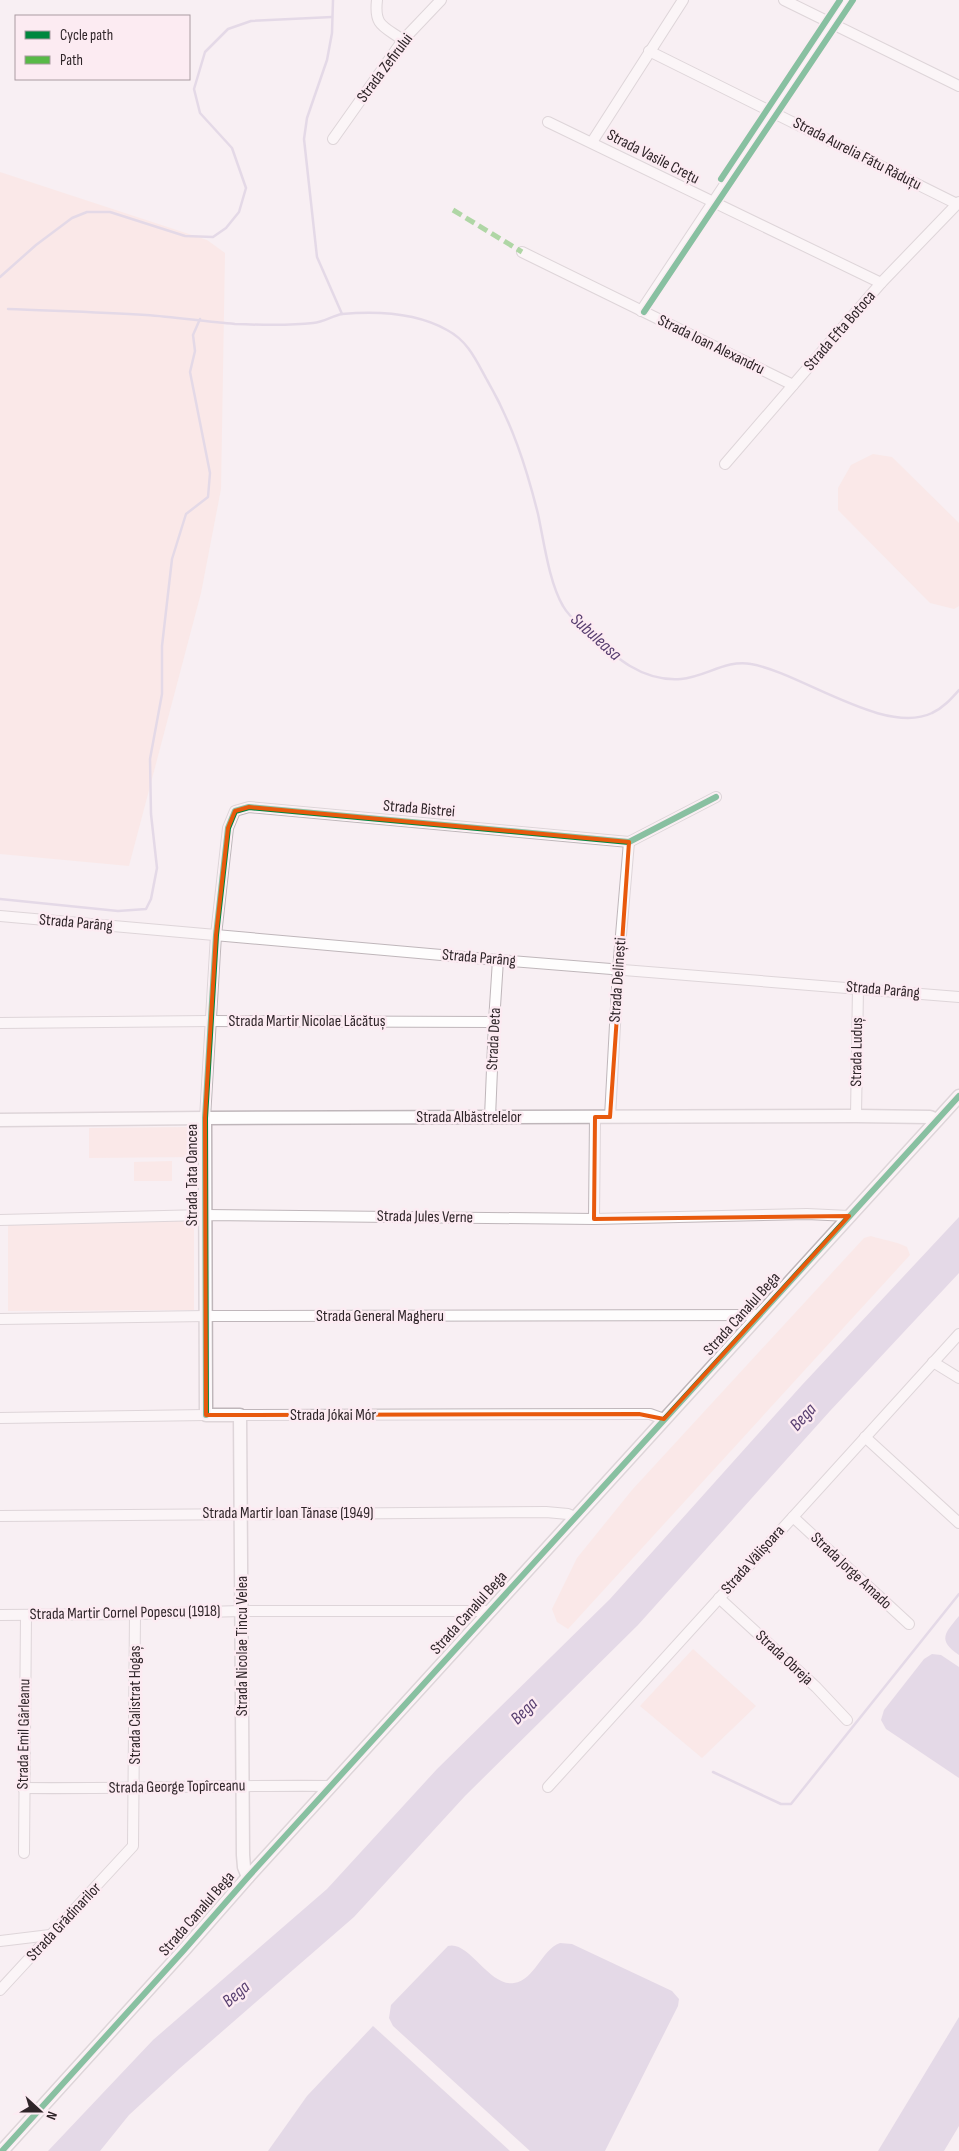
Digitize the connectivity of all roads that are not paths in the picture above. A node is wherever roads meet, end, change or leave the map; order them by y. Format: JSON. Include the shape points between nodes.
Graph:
{"nodes":[{"id":1,"x":376,"y":0,"type":"edge"},
{"id":2,"x":441,"y":0,"type":"edge"},
{"id":3,"x":683,"y":0,"type":"edge"},
{"id":4,"x":784,"y":0,"type":"edge"},
{"id":5,"x":847,"y":0,"type":"edge"},
{"id":6,"x":831,"y":24,"type":"junction"},
{"id":7,"x":402,"y":40,"type":"junction"},
{"id":8,"x":649,"y":51,"type":"junction"},
{"id":9,"x":959,"y":86,"type":"edge"},
{"id":10,"x":772,"y":112,"type":"junction"},
{"id":11,"x":548,"y":122,"type":"dead end"},
{"id":12,"x":333,"y":139,"type":"dead end"},
{"id":13,"x":592,"y":142,"type":"junction"},
{"id":14,"x":712,"y":202,"type":"junction"},
{"id":15,"x":958,"y":203,"type":"edge"},
{"id":16,"x":522,"y":252,"type":"dead end"},
{"id":17,"x":881,"y":284,"type":"junction"},
{"id":18,"x":641,"y":311,"type":"junction"},
{"id":19,"x":793,"y":385,"type":"junction"},
{"id":20,"x":725,"y":464,"type":"dead end"},
{"id":21,"x":716,"y":797,"type":"dead end"},
{"id":22,"x":629,"y":842,"type":"junction"},
{"id":23,"x":0,"y":916,"type":"edge"},
{"id":24,"x":216,"y":935,"type":"junction"},
{"id":25,"x":498,"y":960,"type":"junction"},
{"id":26,"x":618,"y":970,"type":"junction"},
{"id":27,"x":858,"y":988,"type":"junction"},
{"id":28,"x":959,"y":997,"type":"edge"},
{"id":29,"x":211,"y":1021,"type":"junction"},
{"id":30,"x":494,"y":1022,"type":"junction"},
{"id":31,"x":0,"y":1023,"type":"edge"},
{"id":32,"x":959,"y":1096,"type":"edge"},
{"id":33,"x":856,"y":1116,"type":"junction"},
{"id":34,"x":490,"y":1117,"type":"junction"},
{"id":35,"x":595,"y":1117,"type":"junction"},
{"id":36,"x":610,"y":1117,"type":"junction"},
{"id":37,"x":205,"y":1118,"type":"junction"},
{"id":38,"x":0,"y":1120,"type":"edge"},
{"id":39,"x":936,"y":1120,"type":"junction"},
{"id":40,"x":205,"y":1215,"type":"junction"},
{"id":41,"x":849,"y":1216,"type":"junction"},
{"id":42,"x":0,"y":1220,"type":"edge"},
{"id":43,"x":594,"y":1220,"type":"junction"},
{"id":44,"x":759,"y":1315,"type":"junction"},
{"id":45,"x":206,"y":1316,"type":"junction"},
{"id":46,"x":0,"y":1319,"type":"edge"},
{"id":47,"x":959,"y":1334,"type":"edge"},
{"id":48,"x":934,"y":1362,"type":"junction"},
{"id":49,"x":959,"y":1378,"type":"edge"},
{"id":50,"x":206,"y":1415,"type":"junction"},
{"id":51,"x":240,"y":1415,"type":"junction"},
{"id":52,"x":0,"y":1418,"type":"edge"},
{"id":53,"x":664,"y":1419,"type":"junction"},
{"id":54,"x":865,"y":1437,"type":"junction"},
{"id":55,"x":241,"y":1514,"type":"junction"},
{"id":56,"x":0,"y":1516,"type":"edge"},
{"id":57,"x":575,"y":1517,"type":"junction"},
{"id":58,"x":793,"y":1517,"type":"junction"},
{"id":59,"x":959,"y":1523,"type":"edge"},
{"id":60,"x":719,"y":1598,"type":"junction"},
{"id":61,"x":241,"y":1611,"type":"junction"},
{"id":62,"x":490,"y":1611,"type":"junction"},
{"id":63,"x":135,"y":1614,"type":"junction"},
{"id":64,"x":0,"y":1615,"type":"edge"},
{"id":65,"x":26,"y":1615,"type":"junction"},
{"id":66,"x":909,"y":1624,"type":"dead end"},
{"id":67,"x":848,"y":1720,"type":"dead end"},
{"id":68,"x":243,"y":1785,"type":"junction"},
{"id":69,"x":331,"y":1786,"type":"junction"},
{"id":70,"x":548,"y":1787,"type":"dead end"},
{"id":71,"x":23,"y":1788,"type":"junction"},
{"id":72,"x":134,"y":1789,"type":"junction"},
{"id":73,"x":24,"y":1853,"type":"dead end"},
{"id":74,"x":128,"y":1854,"type":"joint"},
{"id":75,"x":248,"y":1877,"type":"junction"},
{"id":76,"x":50,"y":1935,"type":"junction"},
{"id":77,"x":0,"y":1941,"type":"edge"},
{"id":78,"x":0,"y":1990,"type":"edge"},
{"id":79,"x":2,"y":2151,"type":"edge"}],
"edges":[{"from":1,"to":7,"type":"street","via":[[376,18]]},
{"from":2,"to":7,"type":"street","name":"Strada Zefirului"},
{"from":3,"to":8,"type":"street"},
{"from":4,"to":6,"type":"street"},
{"from":5,"to":6,"type":"street"},
{"from":6,"to":9,"type":"street"},
{"from":6,"to":10,"type":"street"},
{"from":7,"to":12,"type":"street","name":"Strada Zefirului"},
{"from":8,"to":10,"type":"street","name":"Strada Aurelia Fătu Răduțu"},
{"from":8,"to":13,"type":"street"},
{"from":10,"to":14,"type":"street"},
{"from":10,"to":15,"type":"street","name":"Strada Aurelia Fătu Răduțu"},
{"from":11,"to":13,"type":"street","name":"Strada Vasile Crețu"},
{"from":13,"to":14,"type":"street","name":"Strada Vasile Crețu"},
{"from":14,"to":17,"type":"street","name":"Strada Vasile Crețu"},
{"from":14,"to":18,"type":"street"},
{"from":15,"to":17,"type":"street","name":"Strada Efta Botoca"},
{"from":16,"to":18,"type":"street","name":"Strada Ioan Alexandru"},
{"from":17,"to":19,"type":"street","name":"Strada Efta Botoca"},
{"from":18,"to":19,"type":"street","name":"Strada Ioan Alexandru"},
{"from":19,"to":20,"type":"street","name":"Strada Efta Botoca"},
{"from":21,"to":22,"type":"street"},
{"from":22,"to":24,"type":"street","name":"Strada Bistrei","via":[[242,808],[235,811],[228,828]]},
{"from":22,"to":26,"type":"street","name":"Strada Delinești"},
{"from":23,"to":24,"type":"street","name":"Strada Parâng"},
{"from":24,"to":25,"type":"street","name":"Strada Parâng"},
{"from":24,"to":29,"type":"street","name":"Strada Tata Oancea"},
{"from":25,"to":26,"type":"street","name":"Strada Parâng"},
{"from":25,"to":30,"type":"street","name":"Strada Deta"},
{"from":26,"to":27,"type":"street","name":"Strada Parâng"},
{"from":26,"to":36,"type":"street","name":"Strada Delinești"},
{"from":27,"to":28,"type":"street","name":"Strada Parâng"},
{"from":27,"to":33,"type":"street","name":"Strada Luduș"},
{"from":29,"to":30,"type":"street","name":"Strada Martir Nicolae Lăcătuș"},
{"from":29,"to":31,"type":"street","name":"Strada Martir Nicolae Lăcătuș"},
{"from":29,"to":37,"type":"street","name":"Strada Tata Oancea"},
{"from":30,"to":34,"type":"street","name":"Strada Deta"},
{"from":32,"to":39,"type":"street","name":"Strada Canalul Bega"},
{"from":33,"to":36,"type":"street","name":"Strada Albăstrelelor"},
{"from":33,"to":39,"type":"street","name":"Strada Albăstrelelor","via":[[930,1117]]},
{"from":34,"to":35,"type":"street","name":"Strada Albăstrelelor"},
{"from":34,"to":37,"type":"street","name":"Strada Albăstrelelor"},
{"from":35,"to":36,"type":"street","name":"Strada Albăstrelelor"},
{"from":35,"to":43,"type":"street"},
{"from":37,"to":38,"type":"street","name":"Strada Albăstrelelor"},
{"from":37,"to":40,"type":"street","name":"Strada Tata Oancea"},
{"from":39,"to":41,"type":"street","name":"Strada Canalul Bega"},
{"from":40,"to":42,"type":"street","name":"Strada Jules Verne"},
{"from":40,"to":43,"type":"street","name":"Strada Jules Verne"},
{"from":40,"to":45,"type":"street","name":"Strada Tata Oancea"},
{"from":41,"to":43,"type":"street","name":"Strada Jules Verne","via":[[807,1214]]},
{"from":41,"to":44,"type":"street","name":"Strada Canalul Bega"},
{"from":44,"to":45,"type":"street","name":"Strada General Magheru"},
{"from":44,"to":53,"type":"street","name":"Strada Canalul Bega"},
{"from":45,"to":46,"type":"street","name":"Strada General Magheru"},
{"from":45,"to":50,"type":"street","name":"Strada Tata Oancea"},
{"from":47,"to":48,"type":"street","name":"Strada Vălișoara"},
{"from":48,"to":49,"type":"street"},
{"from":48,"to":54,"type":"street","name":"Strada Vălișoara"},
{"from":50,"to":51,"type":"street","name":"Strada Jókai Mór"},
{"from":50,"to":52,"type":"street","name":"Strada Jókai Mór"},
{"from":51,"to":53,"type":"street","name":"Strada Jókai Mór","via":[[650,1414]]},
{"from":51,"to":55,"type":"street","name":"Strada Nicolae Tincu Velea"},
{"from":53,"to":57,"type":"street","name":"Strada Canalul Bega"},
{"from":54,"to":58,"type":"street","name":"Strada Vălișoara"},
{"from":54,"to":59,"type":"street"},
{"from":55,"to":56,"type":"street","name":"Strada Martir Ioan Tănase (1949)"},
{"from":55,"to":57,"type":"street","name":"Strada Martir Ioan Tănase (1949)","via":[[546,1512]]},
{"from":55,"to":61,"type":"street","name":"Strada Nicolae Tincu Velea"},
{"from":57,"to":62,"type":"street","name":"Strada Canalul Bega"},
{"from":58,"to":60,"type":"street","name":"Strada Vălișoara"},
{"from":58,"to":66,"type":"street","name":"Strada Jorge Amado"},
{"from":60,"to":67,"type":"street","name":"Strada Obreja"},
{"from":60,"to":70,"type":"street","name":"Strada Vălișoara"},
{"from":61,"to":62,"type":"street","name":"Strada Martir Cornel Popescu (1918)"},
{"from":61,"to":63,"type":"street","name":"Strada Martir Cornel Popescu (1918)"},
{"from":61,"to":68,"type":"street","name":"Strada Nicolae Tincu Velea"},
{"from":62,"to":69,"type":"street","name":"Strada Canalul Bega"},
{"from":63,"to":65,"type":"street","name":"Strada Martir Cornel Popescu (1918)"},
{"from":63,"to":72,"type":"street","name":"Strada Calistrat Hogaș"},
{"from":64,"to":65,"type":"street","name":"Strada Martir Cornel Popescu (1918)"},
{"from":65,"to":71,"type":"street","name":"Strada Emil Gârleanu"},
{"from":68,"to":69,"type":"street","name":"Strada George Topîrceanu"},
{"from":68,"to":72,"type":"street","name":"Strada George Topîrceanu"},
{"from":68,"to":75,"type":"street","name":"Strada Nicolae Tincu Velea","via":[[243,1855]]},
{"from":69,"to":75,"type":"street","name":"Strada Canalul Bega"},
{"from":71,"to":72,"type":"street","name":"Strada George Topîrceanu"},
{"from":71,"to":73,"type":"street","name":"Strada Emil Gârleanu"},
{"from":72,"to":74,"type":"street","name":"Strada Calistrat Hogaș","via":[[134,1837]]},
{"from":74,"to":76,"type":"street","name":"Strada Grădinarilor"},
{"from":75,"to":79,"type":"street","name":"Strada Canalul Bega"},
{"from":76,"to":77,"type":"street"},
{"from":76,"to":78,"type":"street","name":"Strada Grădinarilor"}]}
